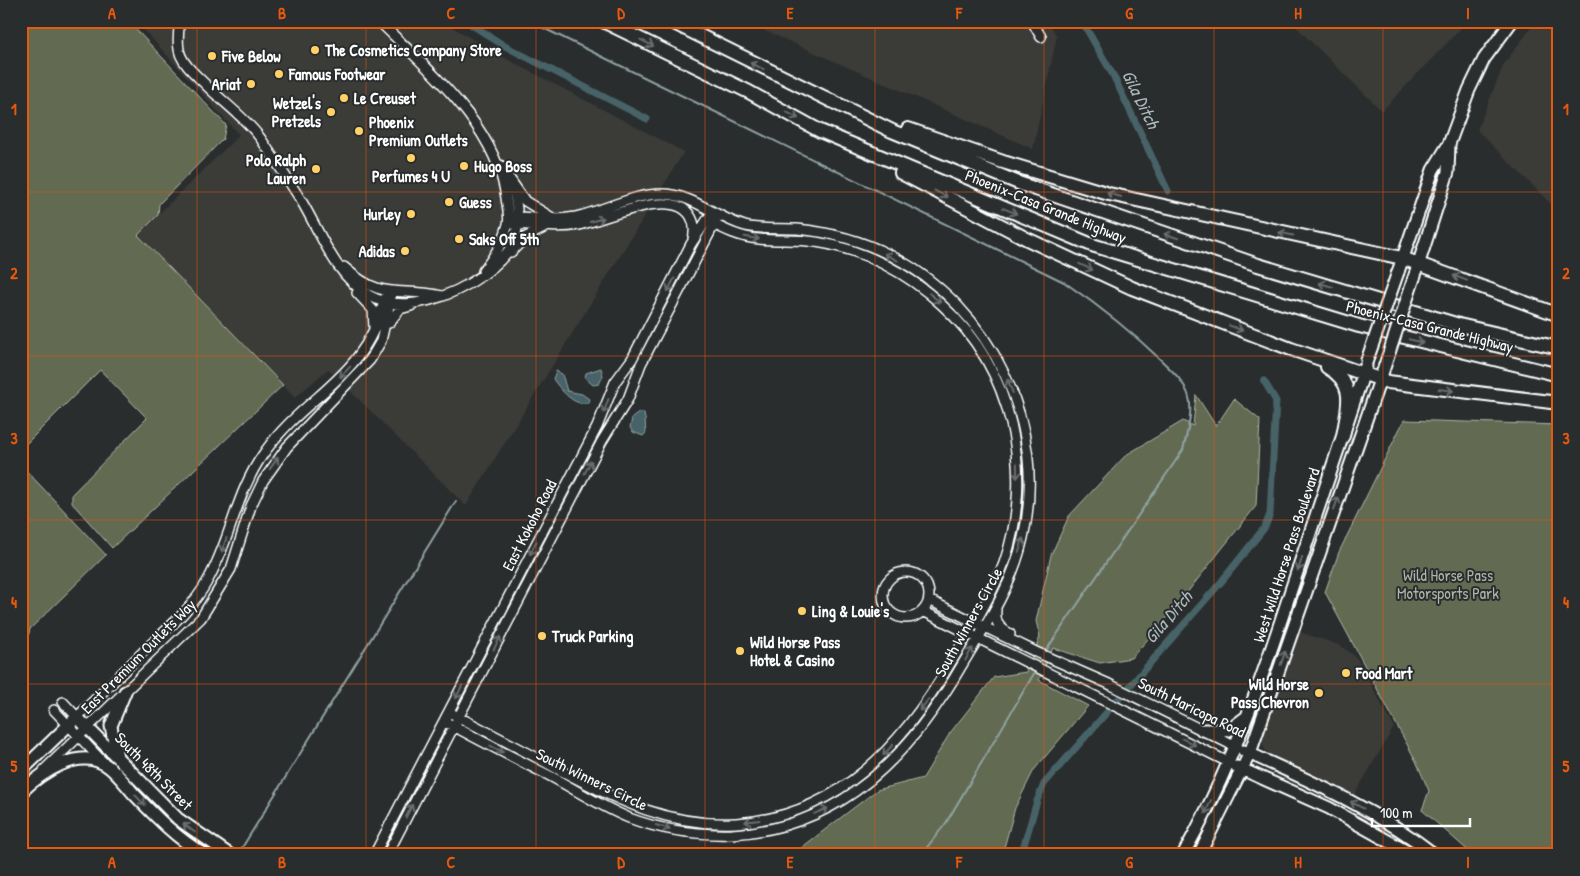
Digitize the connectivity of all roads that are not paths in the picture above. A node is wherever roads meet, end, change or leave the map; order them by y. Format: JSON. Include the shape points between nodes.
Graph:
{"nodes":[{"id":1,"x":180,"y":21,"type":"edge"},
{"id":2,"x":379,"y":21,"type":"edge"},
{"id":3,"x":603,"y":21,"type":"edge"},
{"id":4,"x":670,"y":21,"type":"edge"},
{"id":5,"x":1032,"y":21,"type":"edge"},
{"id":6,"x":1512,"y":21,"type":"edge"},
{"id":7,"x":1041,"y":37,"type":"dead end"},
{"id":8,"x":849,"y":110,"type":"junction"},
{"id":9,"x":820,"y":130,"type":"junction"},
{"id":10,"x":1449,"y":144,"type":"junction"},
{"id":11,"x":497,"y":162,"type":"junction"},
{"id":12,"x":512,"y":182,"type":"junction"},
{"id":13,"x":716,"y":212,"type":"junction"},
{"id":14,"x":568,"y":218,"type":"junction"},
{"id":15,"x":508,"y":220,"type":"junction"},
{"id":16,"x":519,"y":221,"type":"junction"},
{"id":17,"x":710,"y":222,"type":"junction"},
{"id":18,"x":549,"y":227,"type":"junction"},
{"id":19,"x":691,"y":244,"type":"junction"},
{"id":20,"x":333,"y":256,"type":"junction"},
{"id":21,"x":505,"y":258,"type":"junction"},
{"id":22,"x":1402,"y":258,"type":"junction"},
{"id":23,"x":1419,"y":264,"type":"junction"},
{"id":24,"x":908,"y":266,"type":"junction"},
{"id":25,"x":341,"y":270,"type":"junction"},
{"id":26,"x":902,"y":274,"type":"junction"},
{"id":27,"x":475,"y":280,"type":"junction"},
{"id":28,"x":442,"y":296,"type":"junction"},
{"id":29,"x":388,"y":298,"type":"junction"},
{"id":30,"x":424,"y":301,"type":"junction"},
{"id":31,"x":1559,"y":315,"type":"edge"},
{"id":32,"x":374,"y":333,"type":"junction"},
{"id":33,"x":381,"y":342,"type":"junction"},
{"id":34,"x":1559,"y":348,"type":"edge"},
{"id":35,"x":1291,"y":349,"type":"junction"},
{"id":36,"x":629,"y":363,"type":"junction"},
{"id":37,"x":1365,"y":368,"type":"junction"},
{"id":38,"x":639,"y":369,"type":"junction"},
{"id":39,"x":1382,"y":373,"type":"junction"},
{"id":40,"x":1559,"y":375,"type":"edge"},
{"id":41,"x":1559,"y":403,"type":"edge"},
{"id":42,"x":1343,"y":436,"type":"junction"},
{"id":43,"x":1026,"y":443,"type":"junction"},
{"id":44,"x":1015,"y":445,"type":"junction"},
{"id":45,"x":238,"y":501,"type":"junction"},
{"id":46,"x":556,"y":505,"type":"junction"},
{"id":47,"x":251,"y":506,"type":"junction"},
{"id":48,"x":566,"y":510,"type":"junction"},
{"id":49,"x":929,"y":600,"type":"junction"},
{"id":50,"x":996,"y":606,"type":"junction"},
{"id":51,"x":923,"y":611,"type":"junction"},
{"id":52,"x":174,"y":622,"type":"junction"},
{"id":53,"x":974,"y":622,"type":"junction"},
{"id":54,"x":984,"y":627,"type":"junction"},
{"id":55,"x":185,"y":634,"type":"junction"},
{"id":56,"x":968,"y":634,"type":"junction"},
{"id":57,"x":978,"y":639,"type":"junction"},
{"id":58,"x":1036,"y":652,"type":"junction"},
{"id":59,"x":125,"y":692,"type":"junction"},
{"id":60,"x":63,"y":702,"type":"dead end"},
{"id":61,"x":54,"y":710,"type":"dead end"},
{"id":62,"x":448,"y":712,"type":"junction"},
{"id":63,"x":77,"y":717,"type":"junction"},
{"id":64,"x":458,"y":717,"type":"junction"},
{"id":65,"x":1247,"y":717,"type":"junction"},
{"id":66,"x":913,"y":720,"type":"junction"},
{"id":67,"x":444,"y":721,"type":"junction"},
{"id":68,"x":68,"y":725,"type":"junction"},
{"id":69,"x":453,"y":726,"type":"junction"},
{"id":70,"x":922,"y":727,"type":"junction"},
{"id":71,"x":88,"y":728,"type":"junction"},
{"id":72,"x":906,"y":729,"type":"junction"},
{"id":73,"x":1202,"y":730,"type":"junction"},
{"id":74,"x":79,"y":736,"type":"junction"},
{"id":75,"x":914,"y":736,"type":"junction"},
{"id":76,"x":1236,"y":747,"type":"junction"},
{"id":77,"x":1250,"y":753,"type":"junction"},
{"id":78,"x":118,"y":759,"type":"junction"},
{"id":79,"x":1228,"y":762,"type":"junction"},
{"id":80,"x":106,"y":765,"type":"junction"},
{"id":81,"x":1243,"y":770,"type":"junction"},
{"id":82,"x":21,"y":771,"type":"edge"},
{"id":83,"x":38,"y":776,"type":"junction"},
{"id":84,"x":21,"y":792,"type":"edge"},
{"id":85,"x":1336,"y":794,"type":"junction"},
{"id":86,"x":1329,"y":808,"type":"junction"},
{"id":87,"x":1414,"y":838,"type":"junction"},
{"id":88,"x":1410,"y":852,"type":"edge"},
{"id":89,"x":205,"y":855,"type":"edge"},
{"id":90,"x":230,"y":855,"type":"edge"},
{"id":91,"x":374,"y":855,"type":"edge"},
{"id":92,"x":387,"y":855,"type":"edge"},
{"id":93,"x":1183,"y":855,"type":"edge"},
{"id":94,"x":1199,"y":855,"type":"edge"},
{"id":95,"x":1435,"y":855,"type":"edge"}],
"edges":[{"from":1,"to":20,"type":"street","via":[[177,42],[182,62],[259,137]]},
{"from":2,"to":11,"type":"street","via":[[480,129]]},
{"from":3,"to":9,"type":"highway","name":"Phoenix-Casa Grande Highway","one_way":true},
{"from":8,"to":4,"type":"highway","name":"Phoenix-Casa Grande Highway","one_way":true},
{"from":5,"to":7,"type":"street"},
{"from":6,"to":10,"type":"main road","via":[[1484,59]]},
{"from":22,"to":8,"type":"highway","one_way":true,"via":[[1109,194]]},
{"from":34,"to":8,"type":"highway","name":"Phoenix-Casa Grande Highway","one_way":true,"via":[[1450,322],[1161,233],[1021,184]]},
{"from":9,"to":35,"type":"highway","one_way":true,"via":[[1027,238],[1132,288]]},
{"from":9,"to":40,"type":"highway","name":"Phoenix-Casa Grande Highway","one_way":true,"via":[[1092,245],[1359,326]]},
{"from":10,"to":22,"type":"main road","name":"West Wild Horse Pass Boulevard","via":[[1433,170]]},
{"from":10,"to":23,"type":"main road","name":"West Wild Horse Pass Boulevard","via":[[1448,172]]},
{"from":11,"to":12,"type":"street"},
{"from":11,"to":15,"type":"street","via":[[505,187]]},
{"from":12,"to":14,"type":"street","via":[[525,202],[534,208],[553,218]]},
{"from":12,"to":16,"type":"street"},
{"from":13,"to":14,"type":"street","name":"South Winners Circle","via":[[675,194],[656,194]]},
{"from":13,"to":17,"type":"street","name":"East Kokoho Road"},
{"from":24,"to":13,"type":"street","name":"South Winners Circle","one_way":true,"via":[[856,241],[813,232],[747,227]]},
{"from":14,"to":16,"type":"street","name":"South Winners Circle"},
{"from":15,"to":16,"type":"street","name":"South Winners Circle"},
{"from":15,"to":27,"type":"street","via":[[502,243]]},
{"from":16,"to":18,"type":"street","name":"South Winners Circle"},
{"from":16,"to":21,"type":"street"},
{"from":17,"to":19,"type":"street","name":"East Kokoho Road"},
{"from":17,"to":26,"type":"street","name":"South Winners Circle","one_way":true,"via":[[742,236],[817,242],[851,250]]},
{"from":17,"to":38,"type":"street","name":"East Kokoho Road"},
{"from":18,"to":19,"type":"street","name":"South Winners Circle","one_way":true,"via":[[580,225],[642,206],[668,203],[688,212],[694,227]]},
{"from":18,"to":21,"type":"street","via":[[526,237]]},
{"from":19,"to":36,"type":"street","name":"East Kokoho Road","one_way":true},
{"from":20,"to":25,"type":"street"},
{"from":20,"to":29,"type":"street"},
{"from":21,"to":27,"type":"street"},
{"from":22,"to":23,"type":"highway"},
{"from":22,"to":37,"type":"main road","name":"West Wild Horse Pass Boulevard","bridge":true},
{"from":31,"to":23,"type":"highway","one_way":true},
{"from":23,"to":39,"type":"main road","name":"West Wild Horse Pass Boulevard","bridge":true},
{"from":24,"to":26,"type":"street"},
{"from":43,"to":24,"type":"street","name":"South Winners Circle","one_way":true,"via":[[1011,386],[995,354],[953,300]]},
{"from":25,"to":29,"type":"street","via":[[370,296]]},
{"from":25,"to":32,"type":"street","via":[[346,282],[371,305]]},
{"from":26,"to":44,"type":"street","name":"South Winners Circle","one_way":true,"via":[[944,306],[986,359],[1001,388]]},
{"from":27,"to":28,"type":"street"},
{"from":28,"to":29,"type":"street"},
{"from":28,"to":30,"type":"street"},
{"from":29,"to":30,"type":"street"},
{"from":29,"to":32,"type":"street","name":"East Premium Outlets Way"},
{"from":29,"to":33,"type":"street","name":"East Premium Outlets Way"},
{"from":30,"to":33,"type":"street","via":[[396,312]]},
{"from":32,"to":45,"type":"street","name":"East Premium Outlets Way","one_way":true,"via":[[346,372],[272,443],[250,475]]},
{"from":47,"to":33,"type":"street","name":"East Premium Outlets Way","one_way":true,"via":[[287,446],[356,377]]},
{"from":35,"to":37,"type":"highway"},
{"from":35,"to":42,"type":"highway","via":[[1329,368],[1343,379],[1348,402]]},
{"from":36,"to":38,"type":"street"},
{"from":36,"to":46,"type":"street","name":"East Kokoho Road","one_way":true,"via":[[615,382],[601,418]]},
{"from":37,"to":39,"type":"highway"},
{"from":37,"to":42,"type":"main road","name":"West Wild Horse Pass Boulevard"},
{"from":48,"to":38,"type":"street","name":"East Kokoho Road","one_way":true,"via":[[606,433],[622,411]]},
{"from":39,"to":41,"type":"highway","one_way":true,"via":[[1427,387]]},
{"from":77,"to":39,"type":"main road","name":"West Wild Horse Pass Boulevard","one_way":true},
{"from":42,"to":65,"type":"main road","name":"West Wild Horse Pass Boulevard","one_way":true},
{"from":43,"to":44,"type":"street"},
{"from":50,"to":43,"type":"street","name":"South Winners Circle","one_way":true,"via":[[1014,570],[1024,536],[1029,464]]},
{"from":44,"to":53,"type":"street","name":"South Winners Circle","one_way":true,"via":[[1018,466],[1013,535],[1003,565]]},
{"from":45,"to":47,"type":"street"},
{"from":45,"to":52,"type":"street","name":"East Premium Outlets Way","one_way":true,"via":[[224,546],[208,579]]},
{"from":46,"to":48,"type":"street"},
{"from":46,"to":62,"type":"street","name":"East Kokoho Road","one_way":true},
{"from":47,"to":55,"type":"street","name":"East Premium Outlets Way","via":[[227,576],[201,618]]},
{"from":64,"to":48,"type":"street","name":"East Kokoho Road","one_way":true},
{"from":49,"to":51,"type":"street"},
{"from":49,"to":51,"type":"street","via":[[927,585],[916,574],[900,573],[887,582],[883,597],[890,612],[905,618]]},
{"from":49,"to":53,"type":"street","name":"South Maricopa Road"},
{"from":50,"to":54,"type":"street","name":"South Winners Circle"},
{"from":50,"to":58,"type":"street","via":[[998,626],[1026,642]]},
{"from":51,"to":56,"type":"street","name":"South Maricopa Road"},
{"from":52,"to":55,"type":"street"},
{"from":52,"to":63,"type":"street","name":"East Premium Outlets Way"},
{"from":53,"to":54,"type":"street","name":"South Maricopa Road"},
{"from":53,"to":56,"type":"street","name":"South Winners Circle"},
{"from":54,"to":57,"type":"street","name":"South Winners Circle"},
{"from":54,"to":58,"type":"street","name":"South Maricopa Road"},
{"from":55,"to":59,"type":"street","name":"East Premium Outlets Way"},
{"from":56,"to":57,"type":"street","name":"South Maricopa Road"},
{"from":56,"to":66,"type":"street","name":"South Winners Circle","one_way":true},
{"from":70,"to":57,"type":"street","name":"South Winners Circle","one_way":true},
{"from":57,"to":79,"type":"street","name":"South Maricopa Road","one_way":true},
{"from":58,"to":73,"type":"street","name":"South Maricopa Road"},
{"from":59,"to":71,"type":"street","name":"East Premium Outlets Way"},
{"from":59,"to":78,"type":"main road","via":[[111,726]]},
{"from":60,"to":63,"type":"street","name":"South 48th Street"},
{"from":61,"to":68,"type":"street","name":"South 48th Street"},
{"from":62,"to":64,"type":"street","name":"South Winners Circle"},
{"from":62,"to":67,"type":"street","name":"East Kokoho Road"},
{"from":63,"to":68,"type":"main road"},
{"from":63,"to":71,"type":"main road","name":"South 48th Street"},
{"from":64,"to":69,"type":"street","name":"East Kokoho Road"},
{"from":72,"to":64,"type":"street","name":"South Winners Circle","one_way":true,"via":[[878,760],[839,791],[818,801],[762,820],[704,823],[666,817],[630,806]]},
{"from":65,"to":73,"type":"main road","via":[[1229,730]]},
{"from":65,"to":76,"type":"main road","name":"West Wild Horse Pass Boulevard"},
{"from":66,"to":70,"type":"street"},
{"from":66,"to":72,"type":"street","name":"South Winners Circle"},
{"from":67,"to":69,"type":"street","name":"South Winners Circle"},
{"from":67,"to":91,"type":"street","name":"East Kokoho Road"},
{"from":68,"to":74,"type":"street","name":"South 48th Street"},
{"from":68,"to":82,"type":"main road"},
{"from":69,"to":75,"type":"street","name":"South Winners Circle","one_way":true,"via":[[629,818],[670,829],[732,834],[764,830],[831,807],[888,766]]},
{"from":92,"to":69,"type":"street","name":"East Kokoho Road","one_way":true},
{"from":70,"to":75,"type":"street","name":"South Winners Circle"},
{"from":71,"to":74,"type":"street","name":"East Premium Outlets Way"},
{"from":71,"to":78,"type":"main road","name":"South 48th Street"},
{"from":72,"to":75,"type":"street"},
{"from":73,"to":76,"type":"street","name":"South Maricopa Road"},
{"from":74,"to":80,"type":"street","name":"South 48th Street"},
{"from":74,"to":83,"type":"street","name":"East Premium Outlets Way"},
{"from":76,"to":77,"type":"main road","name":"South Maricopa Road"},
{"from":76,"to":79,"type":"main road","name":"West Wild Horse Pass Boulevard"},
{"from":77,"to":81,"type":"main road","name":"West Wild Horse Pass Boulevard"},
{"from":77,"to":85,"type":"main road","name":"South Maricopa Road"},
{"from":90,"to":78,"type":"main road","name":"South 48th Street","one_way":true,"via":[[178,820]]},
{"from":79,"to":81,"type":"main road","name":"South Maricopa Road"},
{"from":79,"to":93,"type":"main road","name":"West Wild Horse Pass Boulevard","one_way":true},
{"from":80,"to":83,"type":"main road","via":[[75,760]]},
{"from":80,"to":89,"type":"main road","name":"South 48th Street","one_way":true,"via":[[169,829]]},
{"from":81,"to":86,"type":"main road","name":"South Maricopa Road"},
{"from":81,"to":94,"type":"main road","name":"West Wild Horse Pass Boulevard"},
{"from":83,"to":84,"type":"main road"},
{"from":85,"to":86,"type":"main road"},
{"from":87,"to":85,"type":"main road","name":"South Maricopa Road","one_way":true},
{"from":86,"to":88,"type":"main road","name":"South Maricopa Road"},
{"from":87,"to":88,"type":"main road"},
{"from":87,"to":95,"type":"main road","name":"South Maricopa Road"}]}
